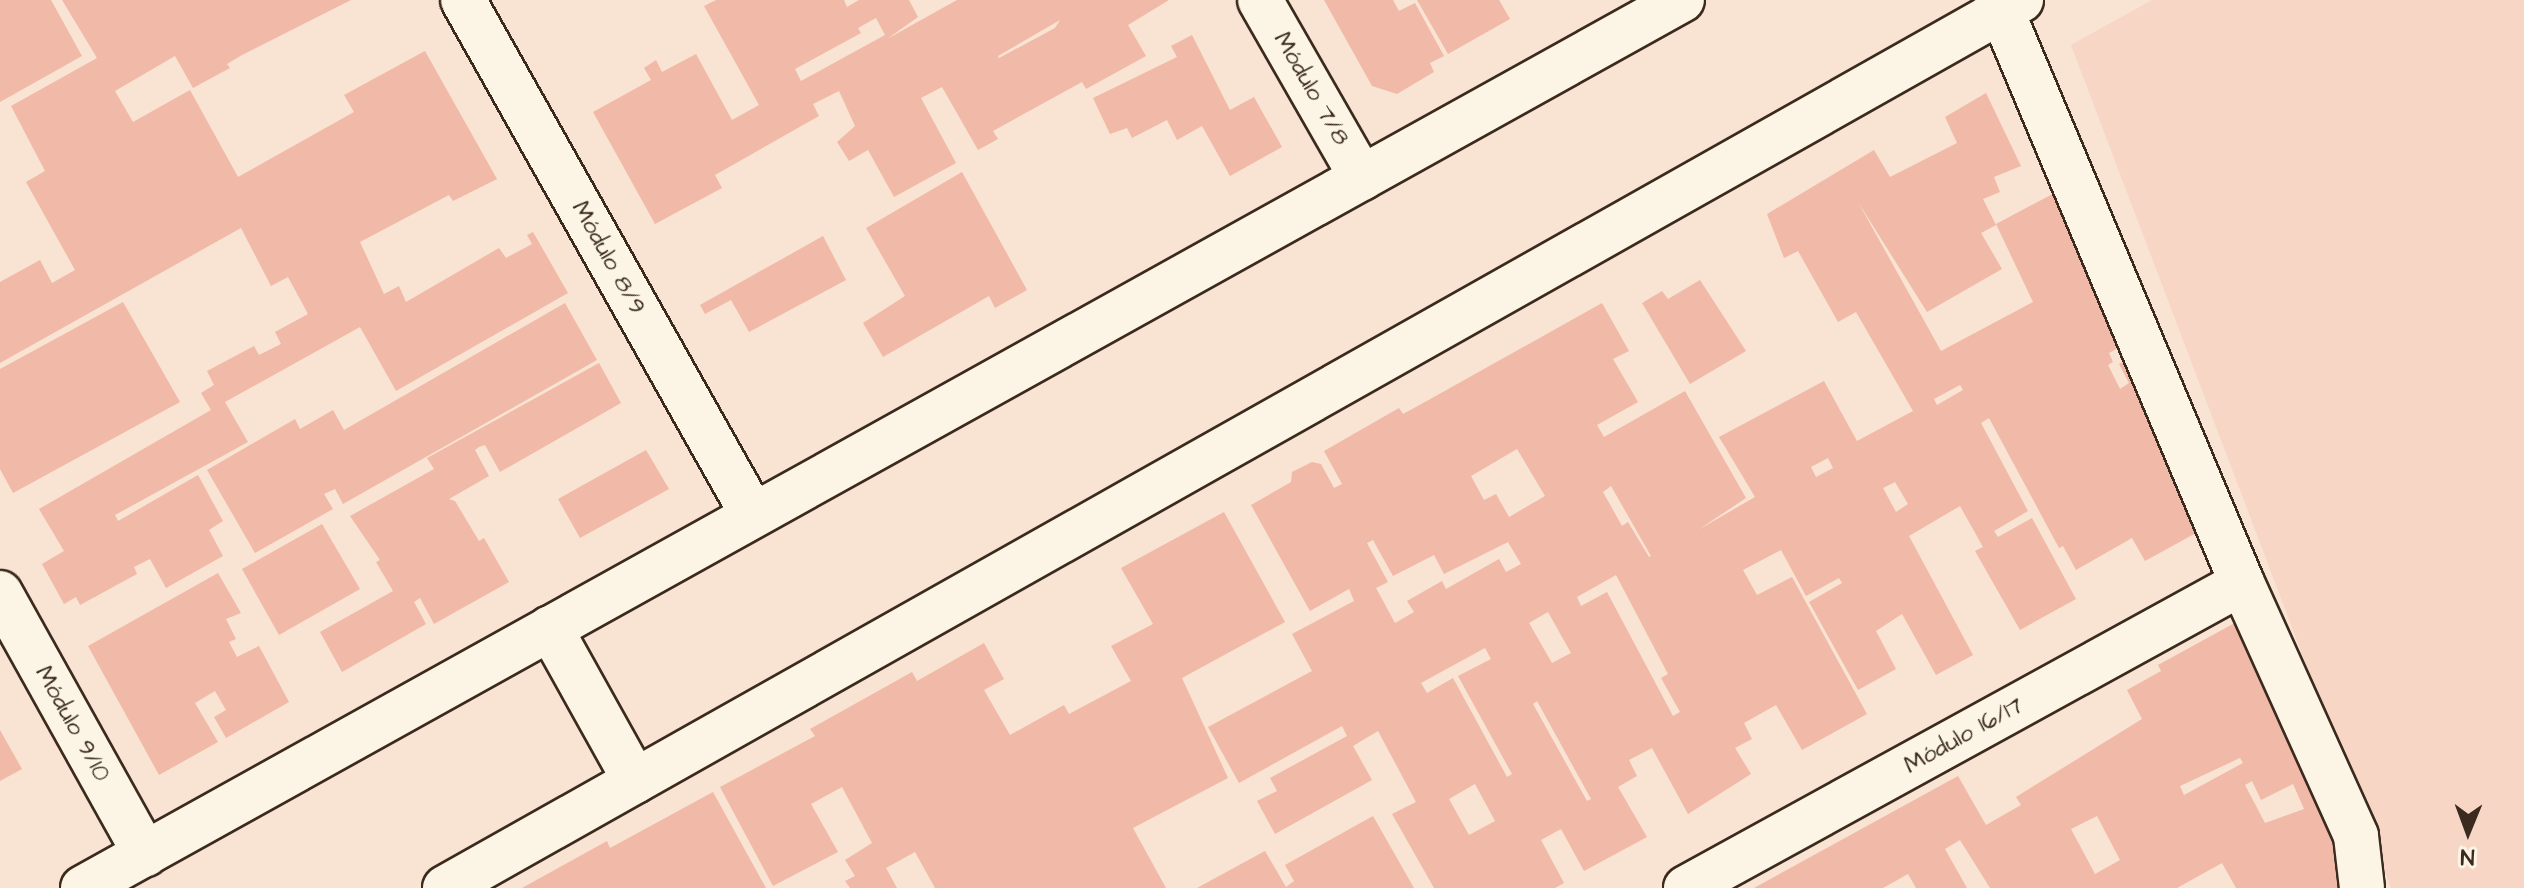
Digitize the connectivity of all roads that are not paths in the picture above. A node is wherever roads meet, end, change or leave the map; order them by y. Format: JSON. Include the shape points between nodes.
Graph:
{"nodes":[{"id":1,"x":463,"y":0,"type":"edge"},
{"id":2,"x":1260,"y":0,"type":"edge"},
{"id":3,"x":1682,"y":0,"type":"edge"},
{"id":4,"x":2006,"y":4,"type":"edge"},
{"id":5,"x":1362,"y":178,"type":"junction"},
{"id":6,"x":753,"y":515,"type":"junction"},
{"id":7,"x":2242,"y":583,"type":"junction"},
{"id":8,"x":0,"y":593,"type":"edge"},
{"id":9,"x":550,"y":628,"type":"junction"},
{"id":10,"x":635,"y":781,"type":"junction"},
{"id":11,"x":145,"y":854,"type":"junction"},
{"id":12,"x":83,"y":888,"type":"edge"},
{"id":13,"x":445,"y":888,"type":"edge"},
{"id":14,"x":1686,"y":888,"type":"edge"},
{"id":15,"x":2362,"y":888,"type":"edge"}],
"edges":[{"from":1,"to":6,"type":"street","name":"Módulo 8/9"},
{"from":2,"to":5,"type":"street","name":"Módulo 7/8"},
{"from":3,"to":5,"type":"street"},
{"from":4,"to":7,"type":"street"},
{"from":4,"to":10,"type":"street"},
{"from":5,"to":6,"type":"street"},
{"from":6,"to":9,"type":"street"},
{"from":7,"to":14,"type":"street","name":"Módulo 16/17"},
{"from":7,"to":15,"type":"street","via":[[2356,836]]},
{"from":8,"to":11,"type":"street","name":"Módulo 9/10"},
{"from":9,"to":10,"type":"street"},
{"from":9,"to":11,"type":"street"},
{"from":10,"to":13,"type":"street"},
{"from":11,"to":12,"type":"street"}]}
